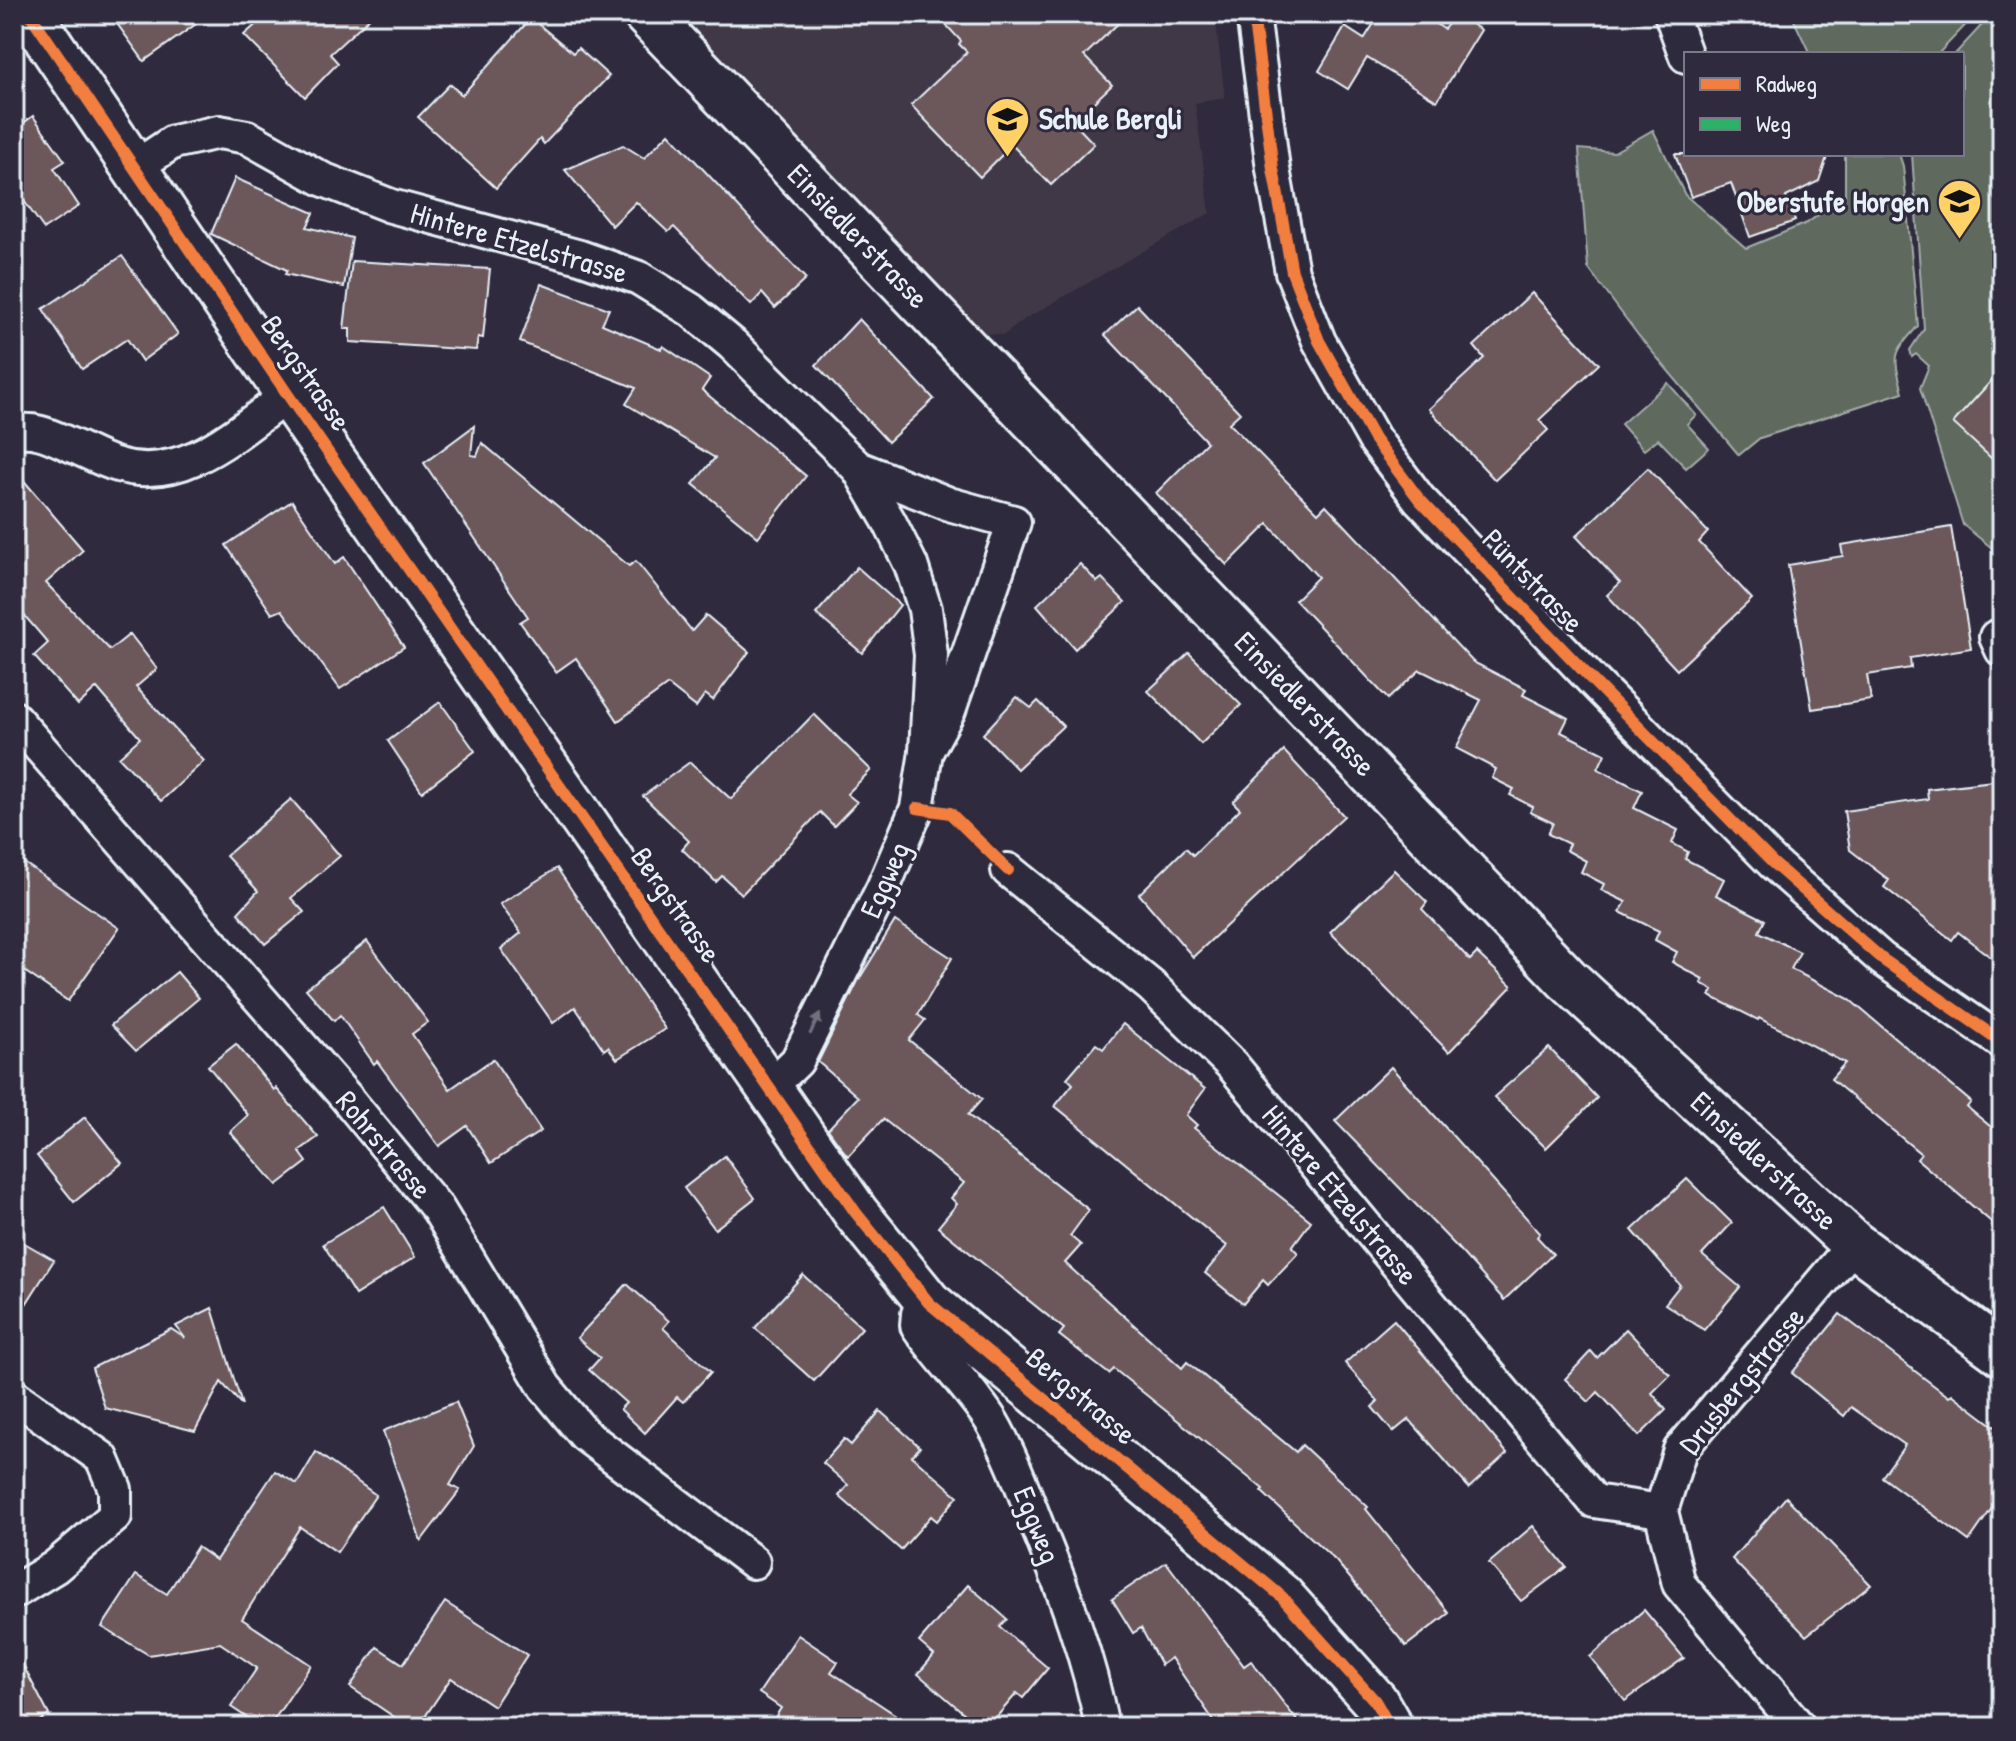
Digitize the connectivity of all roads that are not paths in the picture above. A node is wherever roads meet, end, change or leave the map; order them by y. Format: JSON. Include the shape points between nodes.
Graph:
{"nodes":[{"id":1,"x":30,"y":14,"type":"edge"},
{"id":2,"x":646,"y":14,"type":"edge"},
{"id":3,"x":1253,"y":14,"type":"edge"},
{"id":4,"x":1671,"y":14,"type":"edge"},
{"id":5,"x":1685,"y":52,"type":"edge"},
{"id":6,"x":134,"y":168,"type":"junction"},
{"id":7,"x":288,"y":395,"type":"junction"},
{"id":8,"x":20,"y":426,"type":"edge"},
{"id":9,"x":858,"y":468,"type":"junction"},
{"id":10,"x":1014,"y":522,"type":"joint"},
{"id":11,"x":14,"y":718,"type":"edge"},
{"id":12,"x":926,"y":752,"type":"junction"},
{"id":13,"x":1008,"y":870,"type":"dead end"},
{"id":14,"x":2002,"y":1042,"type":"edge"},
{"id":15,"x":770,"y":1087,"type":"junction"},
{"id":16,"x":1854,"y":1244,"type":"junction"},
{"id":17,"x":929,"y":1303,"type":"junction"},
{"id":18,"x":2002,"y":1353,"type":"edge"},
{"id":19,"x":14,"y":1396,"type":"edge"},
{"id":20,"x":1661,"y":1511,"type":"junction"},
{"id":21,"x":753,"y":1562,"type":"dead end"},
{"id":22,"x":14,"y":1592,"type":"edge"},
{"id":23,"x":1102,"y":1727,"type":"edge"},
{"id":24,"x":1390,"y":1727,"type":"edge"},
{"id":25,"x":1799,"y":1727,"type":"edge"}],
"edges":[{"from":1,"to":6,"type":"street","name":"Bergstrasse"},
{"from":2,"to":16,"type":"street","name":"Einsiedlerstrasse","via":[[1567,979]]},
{"from":3,"to":14,"type":"street","name":"Püntstrasse","via":[[1292,272],[1319,341],[1374,439],[1419,499],[1773,863],[1882,959]]},
{"from":4,"to":5,"type":"street"},
{"from":6,"to":7,"type":"street","name":"Bergstrasse"},
{"from":6,"to":9,"type":"street","name":"Hintere Etzelstrasse","via":[[173,142],[219,132],[247,137],[322,179],[391,206],[639,278],[732,344]]},
{"from":7,"to":8,"type":"street","via":[[212,449],[153,470],[119,466]]},
{"from":7,"to":15,"type":"street","name":"Bergstrasse"},
{"from":9,"to":10,"type":"street","name":"Hintere Etzelstrasse","via":[[949,504]]},
{"from":9,"to":12,"type":"street","name":"Hintere Etzelstrasse","via":[[911,565],[925,609],[931,655]]},
{"from":10,"to":12,"type":"street","name":"Eggweg","via":[[949,710]]},
{"from":11,"to":21,"type":"street","name":"Rohrstrasse","via":[[438,1209],[545,1387],[585,1435]]},
{"from":15,"to":12,"type":"street","name":"Eggweg","one_way":true,"via":[[797,1061],[883,888],[917,808]]},
{"from":13,"to":20,"type":"street","name":"Hintere Etzelstrasse","via":[[1151,986],[1232,1065],[1594,1501]]},
{"from":15,"to":17,"type":"street","name":"Bergstrasse","via":[[856,1213]]},
{"from":16,"to":18,"type":"street","name":"Einsiedlerstrasse"},
{"from":16,"to":20,"type":"street","name":"Drusbergstrasse","via":[[1680,1450]]},
{"from":17,"to":23,"type":"street","name":"Eggweg","via":[[918,1314],[917,1325],[992,1423],[1022,1486],[1072,1620]]},
{"from":17,"to":24,"type":"street","name":"Bergstrasse","via":[[1281,1596],[1375,1701]]},
{"from":19,"to":22,"type":"street","via":[[102,1458],[115,1489],[115,1516],[55,1567]]},
{"from":20,"to":25,"type":"street","via":[[1679,1584]]}]}
